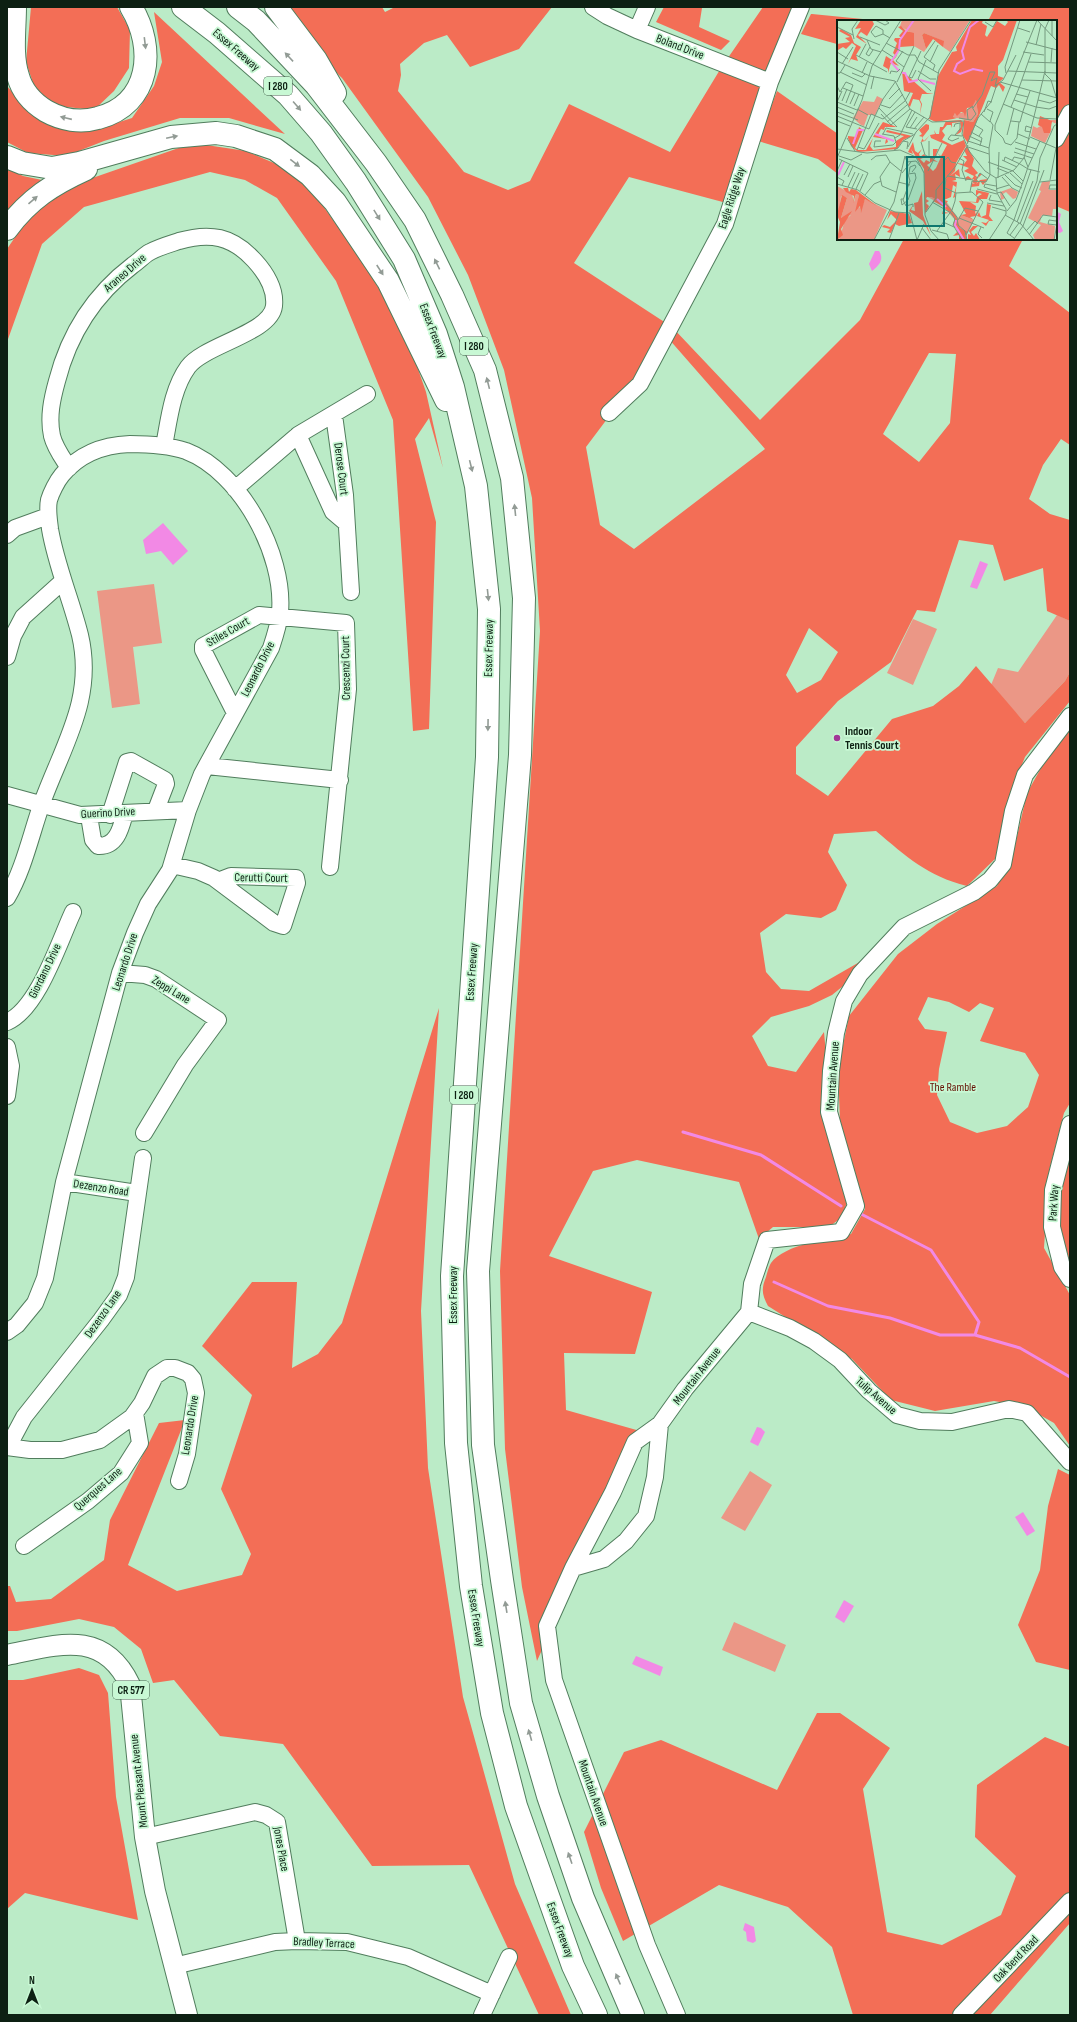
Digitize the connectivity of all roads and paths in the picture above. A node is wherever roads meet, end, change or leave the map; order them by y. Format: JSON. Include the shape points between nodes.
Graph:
{"nodes":[{"id":1,"x":10,"y":7,"type":"edge"},
{"id":2,"x":15,"y":7,"type":"edge"},
{"id":3,"x":131,"y":7,"type":"edge"},
{"id":4,"x":183,"y":7,"type":"edge"},
{"id":5,"x":238,"y":7,"type":"edge"},
{"id":6,"x":276,"y":7,"type":"edge"},
{"id":7,"x":593,"y":7,"type":"edge"},
{"id":8,"x":647,"y":7,"type":"edge"},
{"id":9,"x":801,"y":7,"type":"edge"},
{"id":10,"x":7,"y":28,"type":"edge"},
{"id":11,"x":636,"y":30,"type":"junction"},
{"id":12,"x":770,"y":82,"type":"junction"},
{"id":13,"x":1070,"y":113,"type":"edge"},
{"id":14,"x":1057,"y":137,"type":"edge"},
{"id":15,"x":135,"y":148,"type":"junction"},
{"id":16,"x":7,"y":157,"type":"edge"},
{"id":17,"x":376,"y":163,"type":"junction"},
{"id":18,"x":7,"y":229,"type":"edge"},
{"id":19,"x":367,"y":394,"type":"dead end"},
{"id":20,"x":609,"y":413,"type":"dead end"},
{"id":21,"x":334,"y":415,"type":"junction"},
{"id":22,"x":298,"y":435,"type":"junction"},
{"id":23,"x":465,"y":439,"type":"junction"},
{"id":24,"x":164,"y":446,"type":"junction"},
{"id":25,"x":69,"y":468,"type":"junction"},
{"id":26,"x":235,"y":489,"type":"junction"},
{"id":27,"x":48,"y":516,"type":"junction"},
{"id":28,"x":346,"y":524,"type":"junction"},
{"id":29,"x":7,"y":535,"type":"edge"},
{"id":30,"x":63,"y":582,"type":"junction"},
{"id":31,"x":351,"y":592,"type":"dead end"},
{"id":32,"x":279,"y":616,"type":"junction"},
{"id":33,"x":7,"y":657,"type":"edge"},
{"id":34,"x":235,"y":713,"type":"junction"},
{"id":35,"x":1070,"y":716,"type":"edge"},
{"id":36,"x":207,"y":766,"type":"junction"},
{"id":37,"x":340,"y":780,"type":"junction"},
{"id":38,"x":7,"y":795,"type":"edge"},
{"id":39,"x":42,"y":806,"type":"junction"},
{"id":40,"x":156,"y":810,"type":"junction"},
{"id":41,"x":188,"y":810,"type":"junction"},
{"id":42,"x":118,"y":814,"type":"junction"},
{"id":43,"x":89,"y":816,"type":"junction"},
{"id":44,"x":172,"y":865,"type":"junction"},
{"id":45,"x":330,"y":867,"type":"dead end"},
{"id":46,"x":218,"y":881,"type":"junction"},
{"id":47,"x":7,"y":898,"type":"edge"},
{"id":48,"x":73,"y":912,"type":"dead end"},
{"id":49,"x":120,"y":973,"type":"junction"},
{"id":50,"x":7,"y":1022,"type":"edge"},
{"id":51,"x":7,"y":1048,"type":"edge"},
{"id":52,"x":7,"y":1096,"type":"edge"},
{"id":53,"x":1070,"y":1124,"type":"edge"},
{"id":54,"x":144,"y":1133,"type":"dead end"},
{"id":55,"x":143,"y":1158,"type":"dead end"},
{"id":56,"x":64,"y":1182,"type":"junction"},
{"id":57,"x":137,"y":1193,"type":"junction"},
{"id":58,"x":1070,"y":1280,"type":"edge"},
{"id":59,"x":749,"y":1312,"type":"junction"},
{"id":60,"x":7,"y":1332,"type":"edge"},
{"id":61,"x":135,"y":1413,"type":"junction"},
{"id":62,"x":660,"y":1424,"type":"junction"},
{"id":63,"x":7,"y":1447,"type":"edge"},
{"id":64,"x":1070,"y":1462,"type":"edge"},
{"id":65,"x":179,"y":1481,"type":"dead end"},
{"id":66,"x":24,"y":1546,"type":"dead end"},
{"id":67,"x":574,"y":1568,"type":"junction"},
{"id":68,"x":7,"y":1655,"type":"edge"},
{"id":69,"x":145,"y":1837,"type":"junction"},
{"id":70,"x":1067,"y":1910,"type":"edge"},
{"id":71,"x":297,"y":1941,"type":"junction"},
{"id":72,"x":509,"y":1957,"type":"dead end"},
{"id":73,"x":174,"y":1966,"type":"junction"},
{"id":74,"x":492,"y":1994,"type":"junction"},
{"id":75,"x":187,"y":2015,"type":"edge"},
{"id":76,"x":482,"y":2015,"type":"edge"},
{"id":77,"x":596,"y":2015,"type":"edge"},
{"id":78,"x":633,"y":2015,"type":"edge"},
{"id":79,"x":677,"y":2015,"type":"edge"},
{"id":80,"x":961,"y":2015,"type":"edge"}],
"edges":[{"from":1,"to":10,"type":"main road"},
{"from":3,"to":2,"type":"highway","one_way":true,"via":[[144,34],[146,48],[145,66],[140,83],[127,103],[107,116],[79,121],[52,115],[32,100],[24,90],[18,77],[15,60]]},
{"from":4,"to":23,"type":"highway","name":"Essex Freeway","number":"I 280","one_way":true,"via":[[288,95],[321,133],[356,182],[404,259],[436,334],[453,387]]},
{"from":17,"to":5,"type":"highway","name":"Essex Freeway","number":"I 280","one_way":true,"via":[[316,85],[256,21]]},
{"from":6,"to":17,"type":"highway","via":[[316,60]]},
{"from":7,"to":11,"type":"street","name":"Boland Drive"},
{"from":8,"to":11,"type":"street"},
{"from":9,"to":12,"type":"street","name":"Eagle Ridge Way"},
{"from":11,"to":12,"type":"street","name":"Boland Drive"},
{"from":12,"to":20,"type":"street","name":"Eagle Ridge Way","via":[[725,224],[640,384]]},
{"from":13,"to":14,"type":"street"},
{"from":15,"to":16,"type":"highway","via":[[52,168],[22,163]]},
{"from":18,"to":15,"type":"highway","one_way":true,"via":[[26,207],[49,188]]},
{"from":15,"to":23,"type":"highway","one_way":true,"via":[[171,137],[216,133],[236,136],[275,149],[310,174],[336,202],[388,281]]},
{"from":78,"to":17,"type":"highway","name":"Essex Freeway","number":"I 280","one_way":true,"via":[[583,1898],[548,1796],[521,1703],[483,1445],[478,1271],[520,755],[524,598],[512,478],[485,370],[415,220]]},
{"from":19,"to":21,"type":"street"},
{"from":21,"to":22,"type":"street"},
{"from":21,"to":28,"type":"street","name":"Derose Court","via":[[345,495]]},
{"from":22,"to":26,"type":"street"},
{"from":22,"to":28,"type":"street","name":"Derose Court","via":[[333,512]]},
{"from":23,"to":77,"type":"highway","name":"Essex Freeway","number":"I 280","one_way":true,"via":[[476,486],[489,609],[487,757],[452,1276],[456,1443],[471,1586],[492,1713],[516,1806],[573,1966]]},
{"from":24,"to":25,"type":"street","name":"Leonardo Drive","via":[[116,445],[97,449],[80,457]]},
{"from":24,"to":25,"type":"street","name":"Araneo Drive","via":[[174,398],[188,366],[200,356],[265,322],[274,309],[273,289],[263,270],[244,249],[230,240],[206,236],[189,238],[150,252],[115,279],[83,318],[69,344],[52,400],[50,418],[56,448]]},
{"from":24,"to":26,"type":"street","name":"Leonardo Drive","via":[[187,452],[203,460],[216,469]]},
{"from":25,"to":27,"type":"street","name":"Leonardo Drive","via":[[49,501]]},
{"from":26,"to":32,"type":"street","name":"Leonardo Drive","via":[[258,521],[266,540],[278,587]]},
{"from":27,"to":29,"type":"street","via":[[15,528]]},
{"from":27,"to":30,"type":"street","name":"Leonardo Drive"},
{"from":28,"to":31,"type":"street","name":"Derose Court"},
{"from":30,"to":33,"type":"street","via":[[23,617]]},
{"from":30,"to":39,"type":"street","name":"Leonardo Drive","via":[[80,635],[84,667],[82,698]]},
{"from":32,"to":34,"type":"street","name":"Leonardo Drive","via":[[271,648]]},
{"from":32,"to":34,"type":"street","name":"Stiles Court","via":[[258,615],[203,646]]},
{"from":32,"to":37,"type":"street","name":"Crescenzi Court","via":[[346,623],[348,689]]},
{"from":34,"to":36,"type":"street","name":"Leonardo Drive"},
{"from":35,"to":59,"type":"street","name":"Mountain Avenue","via":[[1025,774],[1013,811],[1003,864],[990,880],[974,892],[904,927],[860,974],[844,1001],[836,1032],[829,1112],[856,1206],[841,1232],[767,1240],[752,1284]]},
{"from":36,"to":37,"type":"street"},
{"from":36,"to":41,"type":"street","name":"Leonardo Drive"},
{"from":37,"to":45,"type":"street","name":"Crescenzi Court"},
{"from":38,"to":39,"type":"street","name":"Guerino Drive"},
{"from":39,"to":43,"type":"street","name":"Guerino Drive"},
{"from":39,"to":47,"type":"street","name":"Leonardo Drive","via":[[13,889]]},
{"from":40,"to":41,"type":"street","name":"Guerino Drive"},
{"from":40,"to":42,"type":"street","name":"Guerino Drive"},
{"from":40,"to":42,"type":"street","via":[[166,784],[165,780],[131,761],[128,762]]},
{"from":41,"to":44,"type":"street","name":"Leonardo Drive"},
{"from":42,"to":43,"type":"street","name":"Guerino Drive"},
{"from":42,"to":43,"type":"street","via":[[121,828],[114,840],[105,846],[98,846],[93,840]]},
{"from":44,"to":46,"type":"street","name":"Cerutti Court","via":[[198,871]]},
{"from":44,"to":49,"type":"street","name":"Leonardo Drive","via":[[134,932]]},
{"from":46,"to":46,"type":"street","name":"Cerutti Court","via":[[274,923],[283,926],[296,878],[231,876]]},
{"from":48,"to":50,"type":"street","name":"Giordano Drive","via":[[36,995],[24,1009]]},
{"from":49,"to":54,"type":"street","name":"Zeppi Lane","via":[[145,975],[156,979],[218,1020],[185,1066]]},
{"from":49,"to":56,"type":"street","name":"Leonardo Drive"},
{"from":51,"to":52,"type":"street","via":[[11,1066]]},
{"from":53,"to":58,"type":"street","name":"Park Way","via":[[1053,1190],[1052,1227],[1062,1267]]},
{"from":55,"to":57,"type":"street","name":"Dezenzo Lane"},
{"from":56,"to":57,"type":"street","name":"Dezenzo Road"},
{"from":56,"to":60,"type":"street","name":"Leonardo Drive","via":[[45,1278],[35,1303]]},
{"from":57,"to":63,"type":"street","name":"Dezenzo Lane","via":[[126,1277],[119,1295],[24,1417]]},
{"from":59,"to":62,"type":"street","name":"Mountain Avenue","via":[[685,1389]]},
{"from":59,"to":64,"type":"street","name":"Tulip Avenue","via":[[790,1328],[814,1341],[840,1360],[869,1391],[897,1415],[920,1421],[952,1422],[1009,1409],[1027,1413]]},
{"from":61,"to":63,"type":"street","name":"Leonardo Drive","via":[[112,1433],[83,1445],[62,1450]]},
{"from":61,"to":65,"type":"street","name":"Leonardo Drive","via":[[151,1382],[160,1371],[167,1368],[181,1369],[192,1379],[196,1393],[187,1454]]},
{"from":61,"to":66,"type":"street","name":"Querques Lane","via":[[140,1443],[121,1474],[88,1501]]},
{"from":62,"to":67,"type":"street","name":"Mountain Avenue","via":[[635,1442]]},
{"from":62,"to":67,"type":"street","via":[[655,1477],[646,1516],[626,1541],[604,1559]]},
{"from":67,"to":79,"type":"street","name":"Mountain Avenue","via":[[547,1626],[554,1680],[647,1945]]},
{"from":68,"to":69,"type":"main road","name":"Mount Pleasant Avenue","number":"CR 577","via":[[71,1644],[89,1646],[108,1654],[124,1671],[130,1684],[133,1704]]},
{"from":69,"to":71,"type":"street","name":"Jones Place","via":[[255,1812],[277,1822]]},
{"from":69,"to":73,"type":"main road","name":"Mount Pleasant Avenue","number":"CR 577","via":[[155,1891]]},
{"from":70,"to":80,"type":"street","name":"Oak Bend Road"},
{"from":71,"to":73,"type":"street","name":"Bradley Terrace","via":[[252,1946]]},
{"from":71,"to":74,"type":"street","name":"Bradley Terrace","via":[[347,1942],[378,1948],[408,1957]]},
{"from":72,"to":74,"type":"street"},
{"from":73,"to":75,"type":"main road","name":"Mount Pleasant Avenue","number":"CR 577"},
{"from":74,"to":76,"type":"street"}]}
